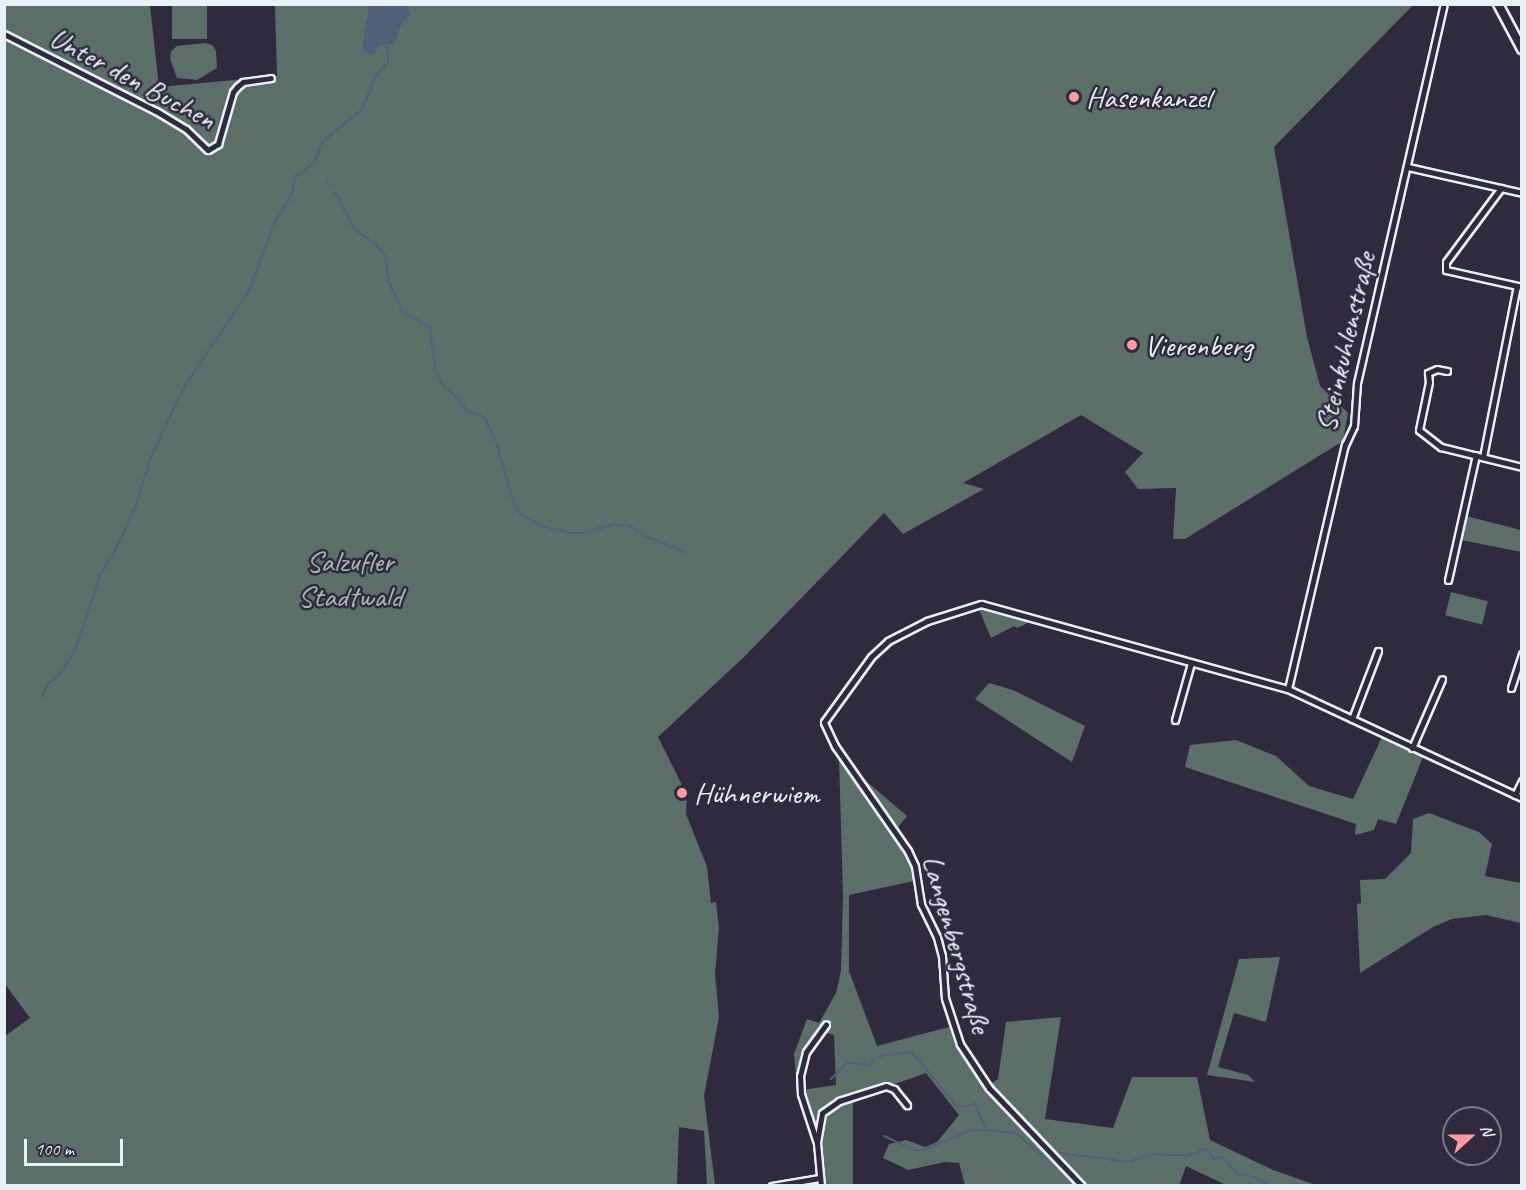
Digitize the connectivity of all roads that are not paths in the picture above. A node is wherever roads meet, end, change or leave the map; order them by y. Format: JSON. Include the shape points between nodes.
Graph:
{"nodes":[{"id":1,"x":1444,"y":4,"type":"edge"},
{"id":2,"x":1498,"y":4,"type":"edge"},
{"id":3,"x":4,"y":34,"type":"edge"},
{"id":4,"x":1521,"y":49,"type":"edge"},
{"id":5,"x":270,"y":78,"type":"dead end"},
{"id":6,"x":1408,"y":167,"type":"junction"},
{"id":7,"x":1501,"y":188,"type":"junction"},
{"id":8,"x":1521,"y":193,"type":"edge"},
{"id":9,"x":1519,"y":286,"type":"edge"},
{"id":10,"x":1447,"y":371,"type":"dead end"},
{"id":11,"x":1480,"y":456,"type":"junction"},
{"id":12,"x":1521,"y":467,"type":"edge"},
{"id":13,"x":1448,"y":580,"type":"dead end"},
{"id":14,"x":1378,"y":651,"type":"dead end"},
{"id":15,"x":1521,"y":654,"type":"edge"},
{"id":16,"x":1191,"y":663,"type":"junction"},
{"id":17,"x":1442,"y":679,"type":"dead end"},
{"id":18,"x":1511,"y":688,"type":"dead end"},
{"id":19,"x":1288,"y":689,"type":"junction"},
{"id":20,"x":1352,"y":719,"type":"junction"},
{"id":21,"x":1175,"y":720,"type":"dead end"},
{"id":22,"x":1412,"y":748,"type":"junction"},
{"id":23,"x":1521,"y":781,"type":"edge"},
{"id":24,"x":1515,"y":795,"type":"junction"},
{"id":25,"x":1521,"y":798,"type":"edge"},
{"id":26,"x":826,"y":1024,"type":"dead end"},
{"id":27,"x":907,"y":1105,"type":"dead end"},
{"id":28,"x":817,"y":1143,"type":"junction"},
{"id":29,"x":819,"y":1178,"type":"junction"},
{"id":30,"x":772,"y":1185,"type":"edge"},
{"id":31,"x":821,"y":1185,"type":"edge"},
{"id":32,"x":1082,"y":1185,"type":"edge"}],
"edges":[{"from":1,"to":6,"type":"street","name":"Steinkuhlenstraße"},
{"from":2,"to":4,"type":"main road"},
{"from":3,"to":5,"type":"street","name":"Unter den Buchen","via":[[156,111],[186,129],[208,150],[219,144],[237,87],[243,82]]},
{"from":6,"to":7,"type":"street"},
{"from":6,"to":19,"type":"street","name":"Steinkuhlenstraße","via":[[1357,383],[1354,426],[1345,445]]},
{"from":7,"to":8,"type":"street"},
{"from":7,"to":9,"type":"street","via":[[1446,262],[1446,270]]},
{"from":9,"to":11,"type":"street"},
{"from":10,"to":11,"type":"street","via":[[1437,369],[1428,373],[1419,430],[1435,445]]},
{"from":11,"to":12,"type":"street"},
{"from":11,"to":13,"type":"street"},
{"from":14,"to":20,"type":"street"},
{"from":15,"to":18,"type":"street"},
{"from":16,"to":19,"type":"street","name":"Langenbergstraße"},
{"from":16,"to":21,"type":"street"},
{"from":16,"to":32,"type":"street","name":"Langenbergstraße","via":[[981,604],[927,621],[888,641],[871,657],[824,722],[835,746],[915,866],[921,904],[942,956],[945,998],[960,1044],[989,1088]]},
{"from":17,"to":22,"type":"street"},
{"from":19,"to":20,"type":"street","name":"Langenbergstraße"},
{"from":20,"to":22,"type":"street","name":"Langenbergstraße"},
{"from":22,"to":24,"type":"street","name":"Langenbergstraße"},
{"from":23,"to":24,"type":"street"},
{"from":24,"to":25,"type":"street","name":"Langenbergstraße"},
{"from":26,"to":28,"type":"street","via":[[806,1052],[800,1076],[801,1094]]},
{"from":27,"to":28,"type":"street","via":[[894,1089],[886,1086],[838,1101],[822,1113]]},
{"from":28,"to":29,"type":"street"},
{"from":29,"to":30,"type":"street"},
{"from":29,"to":31,"type":"street"}]}
